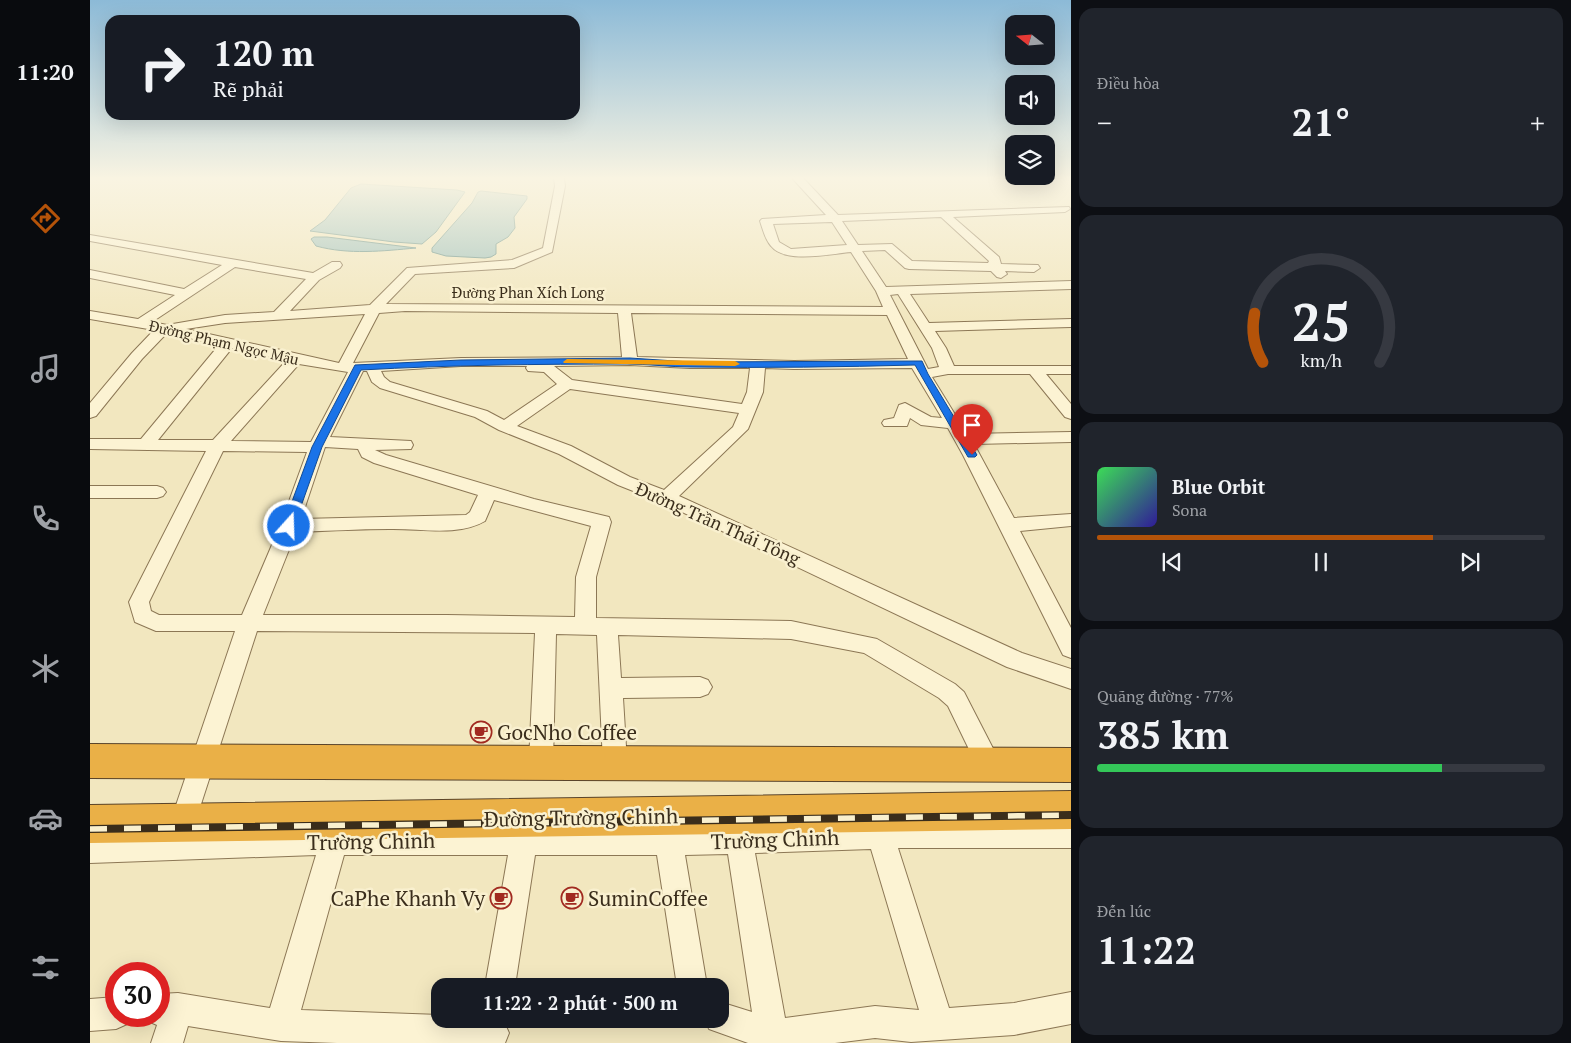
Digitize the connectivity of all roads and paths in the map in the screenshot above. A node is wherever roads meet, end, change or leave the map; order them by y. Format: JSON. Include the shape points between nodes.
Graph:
{"nodes":[{"id":1,"x":552,"y":227,"type":"edge"},
{"id":2,"x":768,"y":227,"type":"edge"},
{"id":3,"x":840,"y":227,"type":"edge"},
{"id":4,"x":958,"y":227,"type":"edge"},
{"id":5,"x":90,"y":238,"type":"edge"},
{"id":6,"x":853,"y":247,"type":"junction"},
{"id":7,"x":233,"y":264,"type":"junction"},
{"id":8,"x":336,"y":265,"type":"dead end"},
{"id":9,"x":994,"y":267,"type":"junction"},
{"id":10,"x":1034,"y":268,"type":"dead end"},
{"id":11,"x":90,"y":274,"type":"edge"},
{"id":12,"x":315,"y":277,"type":"junction"},
{"id":13,"x":1071,"y":285,"type":"edge"},
{"id":14,"x":1013,"y":287,"type":"junction"},
{"id":15,"x":882,"y":291,"type":"junction"},
{"id":16,"x":902,"y":291,"type":"junction"},
{"id":17,"x":185,"y":293,"type":"junction"},
{"id":18,"x":374,"y":308,"type":"junction"},
{"id":19,"x":624,"y":309,"type":"junction"},
{"id":20,"x":893,"y":311,"type":"junction"},
{"id":21,"x":278,"y":315,"type":"junction"},
{"id":22,"x":96,"y":316,"type":"edge"},
{"id":23,"x":1071,"y":323,"type":"edge"},
{"id":24,"x":141,"y":324,"type":"junction"},
{"id":25,"x":924,"y":327,"type":"junction"},
{"id":26,"x":90,"y":328,"type":"edge"},
{"id":27,"x":164,"y":328,"type":"junction"},
{"id":28,"x":228,"y":344,"type":"junction"},
{"id":29,"x":296,"y":359,"type":"junction"},
{"id":30,"x":630,"y":361,"type":"junction"},
{"id":31,"x":461,"y":362,"type":"junction"},
{"id":32,"x":758,"y":363,"type":"junction"},
{"id":33,"x":358,"y":367,"type":"junction"},
{"id":34,"x":921,"y":368,"type":"junction"},
{"id":35,"x":948,"y":370,"type":"junction"},
{"id":36,"x":1034,"y":370,"type":"junction"},
{"id":37,"x":1071,"y":370,"type":"edge"},
{"id":38,"x":567,"y":384,"type":"junction"},
{"id":39,"x":747,"y":409,"type":"junction"},
{"id":40,"x":90,"y":413,"type":"edge"},
{"id":41,"x":1071,"y":414,"type":"edge"},
{"id":42,"x":890,"y":423,"type":"dead end"},
{"id":43,"x":953,"y":424,"type":"junction"},
{"id":44,"x":505,"y":427,"type":"junction"},
{"id":45,"x":1071,"y":437,"type":"edge"},
{"id":46,"x":963,"y":439,"type":"junction"},
{"id":47,"x":146,"y":444,"type":"junction"},
{"id":48,"x":318,"y":444,"type":"junction"},
{"id":49,"x":369,"y":444,"type":"junction"},
{"id":50,"x":405,"y":445,"type":"dead end"},
{"id":51,"x":217,"y":446,"type":"junction"},
{"id":52,"x":93,"y":448,"type":"edge"},
{"id":53,"x":90,"y":492,"type":"edge"},
{"id":54,"x":157,"y":492,"type":"dead end"},
{"id":55,"x":488,"y":492,"type":"junction"},
{"id":56,"x":667,"y":498,"type":"junction"},
{"id":57,"x":1071,"y":520,"type":"edge"},
{"id":58,"x":289,"y":526,"type":"junction"},
{"id":59,"x":1008,"y":526,"type":"junction"},
{"id":60,"x":249,"y":623,"type":"junction"},
{"id":61,"x":546,"y":624,"type":"junction"},
{"id":62,"x":1065,"y":624,"type":"edge"},
{"id":63,"x":596,"y":625,"type":"junction"},
{"id":64,"x":1071,"y":649,"type":"edge"},
{"id":65,"x":1071,"y":679,"type":"edge"},
{"id":66,"x":700,"y":687,"type":"dead end"},
{"id":67,"x":611,"y":688,"type":"junction"},
{"id":68,"x":90,"y":761,"type":"edge"},
{"id":69,"x":204,"y":762,"type":"junction"},
{"id":70,"x":541,"y":762,"type":"junction"},
{"id":71,"x":615,"y":763,"type":"junction"},
{"id":72,"x":989,"y":764,"type":"junction"},
{"id":73,"x":1071,"y":765,"type":"edge"},
{"id":74,"x":1071,"y":810,"type":"edge"},
{"id":75,"x":182,"y":823,"type":"junction"},
{"id":76,"x":90,"y":824,"type":"edge"},
{"id":77,"x":880,"y":835,"type":"junction"},
{"id":78,"x":1071,"y":835,"type":"edge"},
{"id":79,"x":524,"y":840,"type":"junction"},
{"id":80,"x":739,"y":840,"type":"junction"},
{"id":81,"x":334,"y":841,"type":"junction"},
{"id":82,"x":670,"y":842,"type":"junction"},
{"id":83,"x":90,"y":849,"type":"edge"},
{"id":84,"x":501,"y":978,"type":"edge"},
{"id":85,"x":691,"y":978,"type":"edge"},
{"id":86,"x":1071,"y":1008,"type":"edge"},
{"id":87,"x":170,"y":1010,"type":"edge"},
{"id":88,"x":105,"y":1014,"type":"edge"},
{"id":89,"x":90,"y":1015,"type":"edge"},
{"id":90,"x":729,"y":1022,"type":"edge"},
{"id":91,"x":939,"y":1024,"type":"junction"},
{"id":92,"x":281,"y":1025,"type":"junction"},
{"id":93,"x":167,"y":1027,"type":"edge"},
{"id":94,"x":493,"y":1031,"type":"edge"},
{"id":95,"x":773,"y":1039,"type":"edge"},
{"id":96,"x":167,"y":1043,"type":"edge"}],
"edges":[{"from":1,"to":18,"type":"street","via":[[548,250],[514,264],[411,271]]},
{"from":2,"to":6,"type":"street","via":[[774,245],[790,253]]},
{"from":3,"to":6,"type":"street"},
{"from":4,"to":9,"type":"street","via":[[995,260]]},
{"from":5,"to":7,"type":"street"},
{"from":6,"to":9,"type":"street","via":[[888,246],[908,265]]},
{"from":6,"to":15,"type":"street"},
{"from":7,"to":12,"type":"street"},
{"from":7,"to":17,"type":"street"},
{"from":8,"to":12,"type":"street"},
{"from":9,"to":10,"type":"street"},
{"from":9,"to":14,"type":"street"},
{"from":11,"to":17,"type":"street"},
{"from":12,"to":21,"type":"street"},
{"from":13,"to":14,"type":"street"},
{"from":14,"to":16,"type":"street"},
{"from":15,"to":16,"type":"street"},
{"from":15,"to":20,"type":"street"},
{"from":16,"to":25,"type":"street"},
{"from":17,"to":24,"type":"street"},
{"from":18,"to":19,"type":"street","name":"Đường Phan Xích Long"},
{"from":18,"to":21,"type":"street","name":"Đường Phan Xích Long"},
{"from":18,"to":33,"type":"street","via":[[350,352]]},
{"from":19,"to":20,"type":"street","name":"Đường Phan Xích Long"},
{"from":19,"to":30,"type":"street"},
{"from":20,"to":34,"type":"street"},
{"from":21,"to":27,"type":"street","name":"Đường Phan Xích Long"},
{"from":22,"to":24,"type":"street","name":"Đường Phạm Ngọc Mậu"},
{"from":22,"to":26,"type":"street"},
{"from":23,"to":25,"type":"street"},
{"from":24,"to":27,"type":"street","name":"Đường Phạm Ngọc Mậu"},
{"from":25,"to":35,"type":"street","via":[[939,348]]},
{"from":27,"to":28,"type":"street","name":"Đường Phạm Ngọc Mậu"},
{"from":27,"to":40,"type":"street"},
{"from":28,"to":29,"type":"street","name":"Đường Phạm Ngọc Mậu"},
{"from":28,"to":47,"type":"street"},
{"from":29,"to":33,"type":"street","name":"Đường Phạm Ngọc Mậu"},
{"from":29,"to":51,"type":"street"},
{"from":30,"to":31,"type":"street","name":"Đường Phạm Ngọc Mậu"},
{"from":30,"to":32,"type":"street","name":"Đường Phạm Ngọc Mậu"},
{"from":31,"to":33,"type":"street","name":"Đường Phạm Ngọc Mậu"},
{"from":31,"to":38,"type":"street","via":[[466,370],[548,368]]},
{"from":32,"to":34,"type":"street","name":"Đường Phạm Ngọc Mậu"},
{"from":32,"to":39,"type":"street","via":[[755,392]]},
{"from":33,"to":44,"type":"street","name":"Đường Trần Thái Tông","via":[[385,385],[481,414]]},
{"from":33,"to":48,"type":"street"},
{"from":34,"to":35,"type":"street","name":"Đường Phạm Ngọc Mậu"},
{"from":34,"to":43,"type":"street"},
{"from":35,"to":36,"type":"street","name":"Đường Phạm Ngọc Mậu"},
{"from":36,"to":37,"type":"street","name":"Đường Phạm Ngọc Mậu"},
{"from":36,"to":41,"type":"street"},
{"from":38,"to":39,"type":"street"},
{"from":38,"to":44,"type":"street"},
{"from":39,"to":56,"type":"street","via":[[740,429]]},
{"from":42,"to":43,"type":"street","via":[[901,423],[905,408],[927,422]]},
{"from":43,"to":46,"type":"street"},
{"from":44,"to":56,"type":"street","name":"Đường Trần Thái Tông","via":[[565,450],[624,481]]},
{"from":45,"to":46,"type":"street"},
{"from":46,"to":59,"type":"street"},
{"from":47,"to":51,"type":"street"},
{"from":47,"to":52,"type":"street"},
{"from":48,"to":49,"type":"street"},
{"from":48,"to":51,"type":"street"},
{"from":48,"to":58,"type":"street"},
{"from":49,"to":50,"type":"street"},
{"from":49,"to":55,"type":"street","via":[[366,450],[370,456]]},
{"from":51,"to":60,"type":"street","via":[[139,602],[142,616],[156,623]]},
{"from":53,"to":54,"type":"street"},
{"from":55,"to":58,"type":"street","via":[[478,516],[465,522]]},
{"from":55,"to":63,"type":"street","via":[[602,522],[586,577]]},
{"from":56,"to":65,"type":"street","name":"Đường Trần Thái Tông","via":[[1015,660]]},
{"from":57,"to":59,"type":"street"},
{"from":58,"to":60,"type":"street"},
{"from":59,"to":62,"type":"street"},
{"from":60,"to":61,"type":"street"},
{"from":60,"to":69,"type":"street"},
{"from":61,"to":63,"type":"street"},
{"from":61,"to":70,"type":"street"},
{"from":62,"to":64,"type":"street"},
{"from":63,"to":67,"type":"street"},
{"from":63,"to":72,"type":"street","via":[[791,630],[869,646],[948,691],[956,699]]},
{"from":66,"to":67,"type":"street"},
{"from":67,"to":71,"type":"street"},
{"from":68,"to":69,"type":"highway"},
{"from":69,"to":70,"type":"highway"},
{"from":69,"to":75,"type":"street"},
{"from":70,"to":71,"type":"highway"},
{"from":71,"to":72,"type":"highway"},
{"from":72,"to":73,"type":"highway"},
{"from":74,"to":75,"type":"highway","name":"Đường Trường Chinh"},
{"from":75,"to":76,"type":"highway","name":"Đường Trường Chinh"},
{"from":77,"to":78,"type":"street","name":"Trường Chinh"},
{"from":77,"to":80,"type":"street","name":"Trường Chinh"},
{"from":77,"to":91,"type":"street"},
{"from":79,"to":81,"type":"street","name":"Trường Chinh"},
{"from":79,"to":82,"type":"street","name":"Trường Chinh"},
{"from":79,"to":84,"type":"street"},
{"from":80,"to":82,"type":"street","name":"Trường Chinh"},
{"from":80,"to":95,"type":"street"},
{"from":81,"to":83,"type":"street","name":"Trường Chinh"},
{"from":81,"to":92,"type":"street"},
{"from":82,"to":85,"type":"street"},
{"from":86,"to":91,"type":"street","via":[[1014,1019]]},
{"from":87,"to":92,"type":"street"},
{"from":88,"to":89,"type":"street"},
{"from":90,"to":95,"type":"street"},
{"from":91,"to":95,"type":"street","via":[[911,1026],[875,1022]]},
{"from":92,"to":94,"type":"street"},
{"from":93,"to":96,"type":"street"}]}
